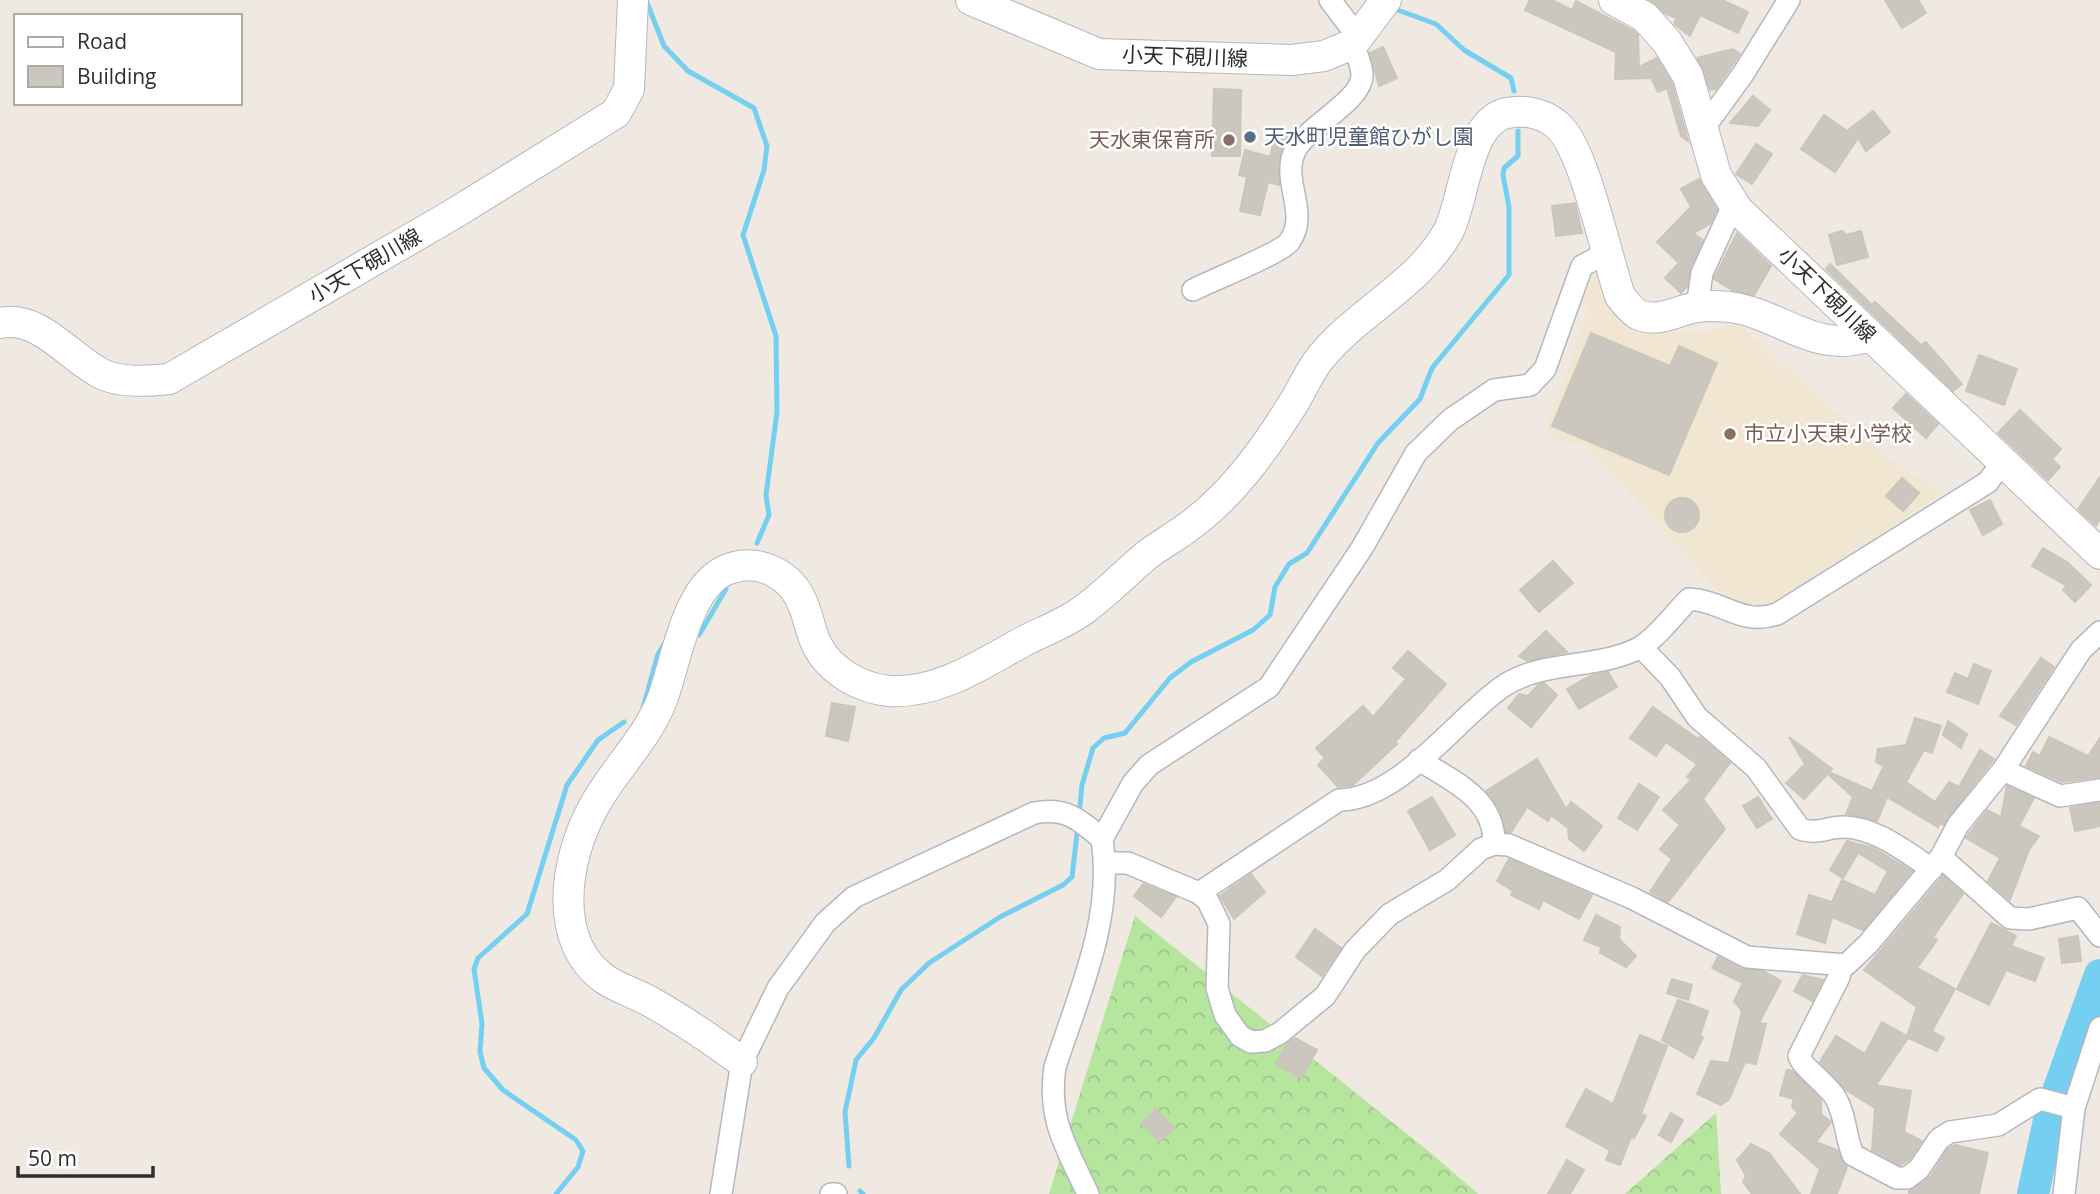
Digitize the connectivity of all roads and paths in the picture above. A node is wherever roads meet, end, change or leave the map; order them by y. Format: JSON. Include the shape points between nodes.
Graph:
{"nodes":[{"id":1,"x":633,"y":0,"type":"edge"},
{"id":2,"x":971,"y":0,"type":"edge"},
{"id":3,"x":1330,"y":0,"type":"edge"},
{"id":4,"x":1386,"y":0,"type":"edge"},
{"id":5,"x":1614,"y":0,"type":"edge"},
{"id":6,"x":1789,"y":0,"type":"edge"},
{"id":7,"x":1356,"y":40,"type":"junction"},
{"id":8,"x":1703,"y":129,"type":"junction"},
{"id":9,"x":1737,"y":209,"type":"junction"},
{"id":10,"x":1606,"y":253,"type":"junction"},
{"id":11,"x":1193,"y":290,"type":"dead end"},
{"id":12,"x":1697,"y":307,"type":"junction"},
{"id":13,"x":0,"y":323,"type":"edge"},
{"id":14,"x":1869,"y":336,"type":"junction"},
{"id":15,"x":2003,"y":461,"type":"junction"},
{"id":16,"x":2100,"y":554,"type":"edge"},
{"id":17,"x":2100,"y":632,"type":"edge"},
{"id":18,"x":1641,"y":647,"type":"junction"},
{"id":19,"x":1419,"y":760,"type":"junction"},
{"id":20,"x":2003,"y":770,"type":"junction"},
{"id":21,"x":2100,"y":790,"type":"edge"},
{"id":22,"x":1102,"y":839,"type":"junction"},
{"id":23,"x":1494,"y":844,"type":"junction"},
{"id":24,"x":1105,"y":863,"type":"junction"},
{"id":25,"x":1937,"y":863,"type":"junction"},
{"id":26,"x":1199,"y":893,"type":"junction"},
{"id":27,"x":2100,"y":936,"type":"edge"},
{"id":28,"x":1842,"y":965,"type":"junction"},
{"id":29,"x":2100,"y":1028,"type":"edge"},
{"id":30,"x":742,"y":1062,"type":"junction"},
{"id":31,"x":2070,"y":1107,"type":"junction"},
{"id":32,"x":721,"y":1194,"type":"edge"},
{"id":33,"x":1088,"y":1194,"type":"edge"},
{"id":34,"x":2064,"y":1194,"type":"edge"}],
"edges":[{"from":1,"to":13,"type":"street","name":"小天下硯川線","via":[[629,89],[616,113],[433,226],[169,379],[141,382],[105,375],[43,332],[10,321]]},
{"from":2,"to":7,"type":"street","name":"小天下硯川線","via":[[1099,54],[1292,60],[1324,56]]},
{"from":3,"to":7,"type":"street"},
{"from":4,"to":7,"type":"street"},
{"from":5,"to":8,"type":"street","name":"小天下硯川線","via":[[1645,17],[1667,42],[1688,76]]},
{"from":6,"to":8,"type":"street"},
{"from":7,"to":11,"type":"street","via":[[1362,72],[1355,92],[1295,150],[1290,172],[1297,226],[1288,244]]},
{"from":8,"to":9,"type":"street","name":"小天下硯川線","via":[[1716,174]]},
{"from":9,"to":12,"type":"street","via":[[1728,214],[1702,273]]},
{"from":9,"to":14,"type":"street","name":"小天下硯川線"},
{"from":10,"to":12,"type":"street","via":[[1620,296],[1637,314],[1650,317]]},
{"from":10,"to":22,"type":"street","via":[[1582,266],[1545,369],[1530,385],[1494,390],[1450,420],[1416,453],[1362,548],[1269,687],[1149,765],[1133,783]]},
{"from":10,"to":30,"type":"street","via":[[1576,149],[1559,126],[1537,113],[1498,115],[1484,128],[1471,155],[1454,219],[1438,249],[1409,281],[1323,355],[1276,429],[1218,502],[1075,617],[929,688],[889,691],[861,684],[834,669],[816,645],[793,585],[771,568],[747,565],[708,581],[694,605],[661,703],[644,737],[617,768],[590,812],[567,898],[570,930],[584,958],[605,979],[699,1031]]},
{"from":12,"to":14,"type":"street","via":[[1748,310],[1833,343]]},
{"from":14,"to":15,"type":"street","name":"小天下硯川線"},
{"from":15,"to":16,"type":"street","name":"小天下硯川線"},
{"from":15,"to":18,"type":"street","via":[[1988,482],[1777,614],[1750,619],[1689,599]]},
{"from":17,"to":20,"type":"street","via":[[2081,650]]},
{"from":18,"to":19,"type":"street","via":[[1528,673],[1502,688]]},
{"from":18,"to":25,"type":"street","via":[[1670,677],[1697,717],[1756,768],[1800,829],[1855,828]]},
{"from":19,"to":23,"type":"street","via":[[1465,788],[1483,806],[1494,825]]},
{"from":19,"to":26,"type":"street","via":[[1380,790],[1354,800],[1339,800]]},
{"from":20,"to":21,"type":"street","via":[[2060,796]]},
{"from":20,"to":25,"type":"street","via":[[1958,825]]},
{"from":22,"to":24,"type":"street"},
{"from":22,"to":30,"type":"street","via":[[1079,820],[1052,810],[1034,813],[854,897],[825,923],[778,988]]},
{"from":23,"to":26,"type":"street","via":[[1447,880],[1390,914],[1355,950],[1325,996],[1265,1041],[1251,1042],[1240,1036],[1225,1015],[1217,988],[1217,917]]},
{"from":23,"to":28,"type":"street","via":[[1509,845],[1632,898],[1747,957]]},
{"from":24,"to":26,"type":"street","via":[[1128,863]]},
{"from":24,"to":33,"type":"street","via":[[1096,943],[1052,1086],[1054,1121]]},
{"from":25,"to":27,"type":"street","via":[[2003,915],[2029,919],[2078,908]]},
{"from":25,"to":28,"type":"street","via":[[1853,961]]},
{"from":28,"to":31,"type":"street","via":[[1799,1056],[1836,1098],[1853,1155],[1897,1178],[1907,1178],[1950,1132],[1998,1125],[2043,1099]]},
{"from":29,"to":31,"type":"street"},
{"from":30,"to":32,"type":"street"},
{"from":31,"to":34,"type":"street"}]}
